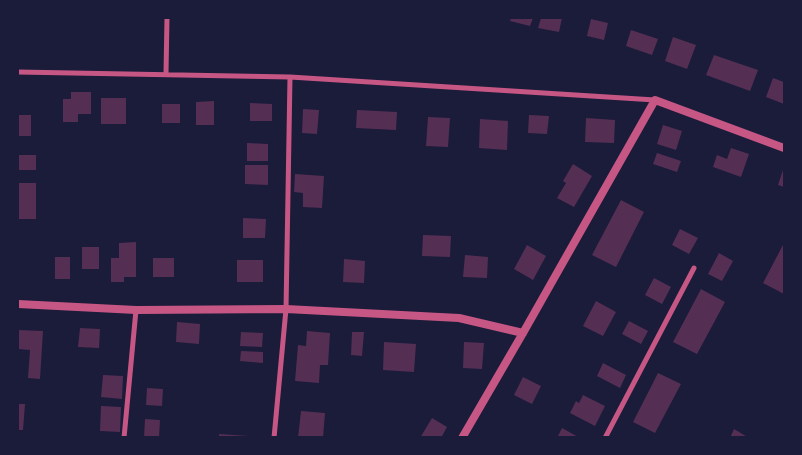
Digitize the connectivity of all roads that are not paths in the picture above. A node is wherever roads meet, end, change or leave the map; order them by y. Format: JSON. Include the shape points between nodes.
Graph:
{"nodes":[{"id":1,"x":167,"y":18,"type":"edge"},
{"id":2,"x":18,"y":72,"type":"edge"},
{"id":3,"x":166,"y":73,"type":"junction"},
{"id":4,"x":290,"y":77,"type":"junction"},
{"id":5,"x":655,"y":100,"type":"junction"},
{"id":6,"x":784,"y":148,"type":"edge"},
{"id":7,"x":694,"y":268,"type":"dead end"},
{"id":8,"x":18,"y":304,"type":"edge"},
{"id":9,"x":136,"y":310,"type":"junction"},
{"id":10,"x":286,"y":310,"type":"junction"},
{"id":11,"x":524,"y":333,"type":"junction"},
{"id":12,"x":124,"y":438,"type":"edge"},
{"id":13,"x":274,"y":438,"type":"edge"},
{"id":14,"x":462,"y":438,"type":"edge"},
{"id":15,"x":606,"y":438,"type":"edge"}],
"edges":[{"from":1,"to":3,"type":"street"},
{"from":2,"to":3,"type":"street"},
{"from":3,"to":4,"type":"street"},
{"from":4,"to":5,"type":"street"},
{"from":4,"to":10,"type":"street"},
{"from":5,"to":6,"type":"street"},
{"from":5,"to":11,"type":"street"},
{"from":7,"to":15,"type":"street"},
{"from":8,"to":9,"type":"street"},
{"from":9,"to":10,"type":"street"},
{"from":9,"to":12,"type":"street"},
{"from":10,"to":11,"type":"street","via":[[459,318]]},
{"from":10,"to":13,"type":"street"},
{"from":11,"to":14,"type":"street"}]}
